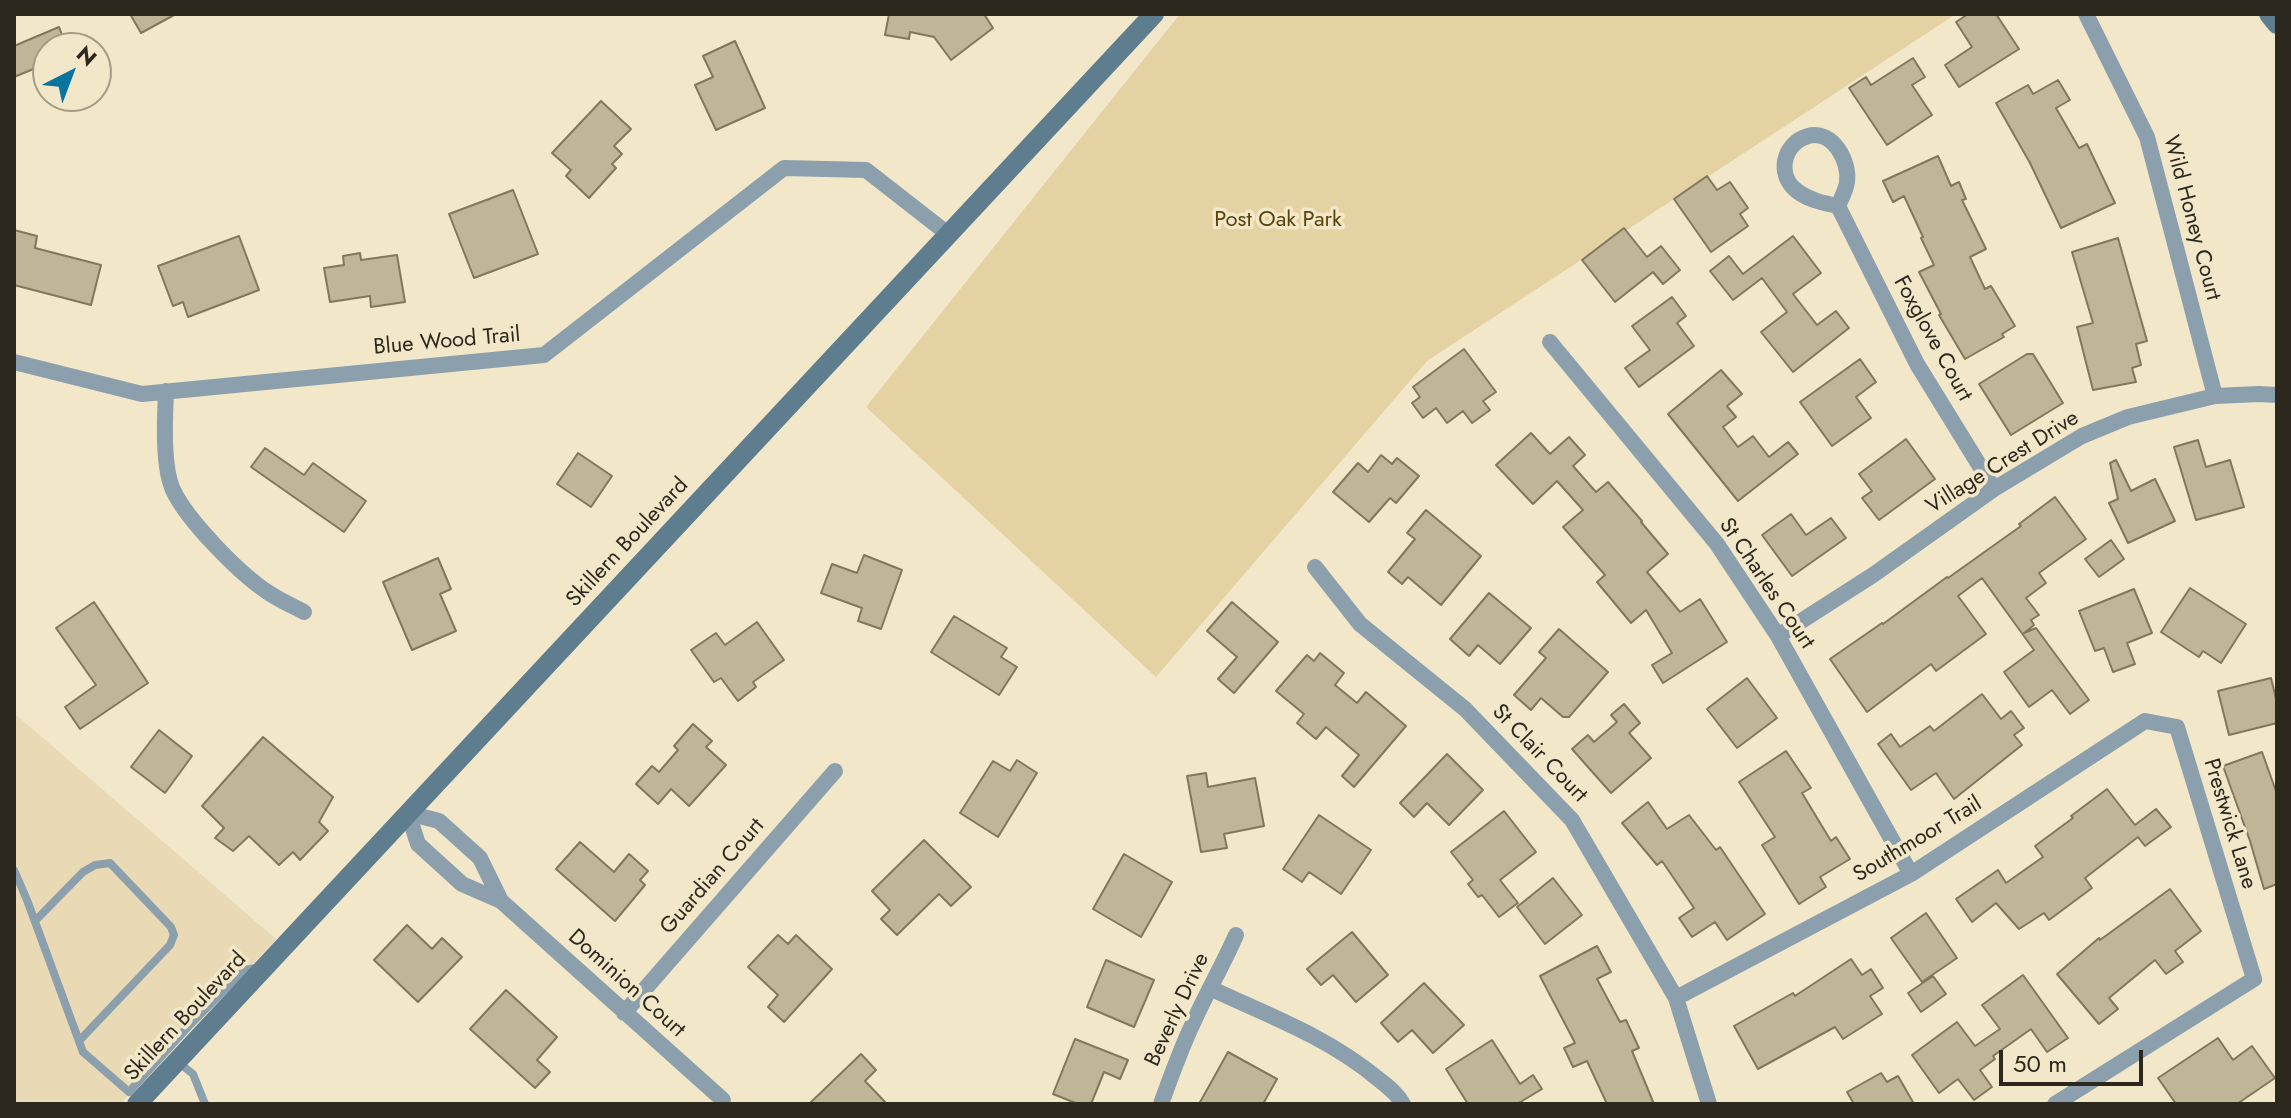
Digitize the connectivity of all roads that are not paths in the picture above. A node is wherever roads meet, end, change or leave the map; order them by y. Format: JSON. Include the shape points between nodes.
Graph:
{"nodes":[{"id":1,"x":1154,"y":14,"type":"edge"},
{"id":2,"x":2086,"y":14,"type":"edge"},
{"id":3,"x":2269,"y":14,"type":"edge"},
{"id":4,"x":2277,"y":24,"type":"edge"},
{"id":5,"x":1838,"y":206,"type":"junction"},
{"id":6,"x":948,"y":234,"type":"junction"},
{"id":7,"x":1550,"y":342,"type":"dead end"},
{"id":8,"x":14,"y":362,"type":"edge"},
{"id":9,"x":166,"y":391,"type":"junction"},
{"id":10,"x":2277,"y":395,"type":"edge"},
{"id":11,"x":2215,"y":396,"type":"junction"},
{"id":12,"x":1994,"y":489,"type":"junction"},
{"id":13,"x":1315,"y":567,"type":"dead end"},
{"id":14,"x":304,"y":612,"type":"dead end"},
{"id":15,"x":1778,"y":636,"type":"junction"},
{"id":16,"x":2177,"y":727,"type":"joint"},
{"id":17,"x":835,"y":771,"type":"dead end"},
{"id":18,"x":408,"y":813,"type":"junction"},
{"id":19,"x":14,"y":870,"type":"edge"},
{"id":20,"x":1911,"y":874,"type":"junction"},
{"id":21,"x":501,"y":901,"type":"junction"},
{"id":22,"x":35,"y":921,"type":"junction"},
{"id":23,"x":1236,"y":935,"type":"dead end"},
{"id":24,"x":1210,"y":988,"type":"junction"},
{"id":25,"x":1676,"y":998,"type":"junction"},
{"id":26,"x":624,"y":1013,"type":"junction"},
{"id":27,"x":79,"y":1041,"type":"junction"},
{"id":28,"x":172,"y":1056,"type":"junction"},
{"id":29,"x":723,"y":1100,"type":"dead end"},
{"id":30,"x":137,"y":1104,"type":"edge"},
{"id":31,"x":205,"y":1104,"type":"edge"},
{"id":32,"x":1161,"y":1104,"type":"edge"},
{"id":33,"x":1403,"y":1104,"type":"edge"},
{"id":34,"x":1709,"y":1104,"type":"edge"},
{"id":35,"x":2055,"y":1104,"type":"edge"}],
"edges":[{"from":1,"to":6,"type":"street","name":"Skillern Boulevard"},
{"from":2,"to":11,"type":"street","name":"Wild Honey Court","via":[[2147,137]]},
{"from":3,"to":4,"type":"street"},
{"from":5,"to":5,"type":"street","via":[[1847,182],[1846,162],[1835,145],[1810,135],[1788,151],[1786,178],[1813,200]]},
{"from":5,"to":12,"type":"street","name":"Foxglove Court","via":[[1917,364]]},
{"from":6,"to":9,"type":"street","name":"Blue Wood Trail","via":[[866,170],[784,168],[544,355]]},
{"from":6,"to":18,"type":"street","name":"Skillern Boulevard"},
{"from":7,"to":15,"type":"street","name":"St Charles Court","via":[[1717,544]]},
{"from":8,"to":9,"type":"street","name":"Blue Wood Trail","via":[[142,394]]},
{"from":9,"to":14,"type":"street","via":[[165,435],[173,489],[233,563],[266,591]]},
{"from":10,"to":11,"type":"street","name":"Village Crest Drive"},
{"from":11,"to":12,"type":"street","name":"Village Crest Drive","via":[[2128,417],[2082,436]]},
{"from":12,"to":15,"type":"street","name":"Village Crest Drive"},
{"from":13,"to":25,"type":"street","name":"St Clair Court","via":[[1360,624],[1465,709],[1572,820]]},
{"from":15,"to":20,"type":"street","name":"St Charles Court"},
{"from":16,"to":20,"type":"street","name":"Southmoor Trail","via":[[2145,721]]},
{"from":16,"to":35,"type":"street","name":"Prestwick Lane","via":[[2254,979]]},
{"from":17,"to":26,"type":"street","name":"Guardian Court"},
{"from":18,"to":21,"type":"street","name":"Dominion Court","via":[[418,844],[462,884]]},
{"from":18,"to":21,"type":"street","name":"Dominion Court","via":[[439,821],[480,858]]},
{"from":18,"to":28,"type":"street","name":"Skillern Boulevard","via":[[265,967]]},
{"from":19,"to":22,"type":"lane"},
{"from":20,"to":25,"type":"street","name":"Southmoor Trail"},
{"from":21,"to":26,"type":"street","name":"Dominion Court"},
{"from":22,"to":27,"type":"lane"},
{"from":22,"to":27,"type":"lane","via":[[83,872],[110,863],[174,935]]},
{"from":23,"to":24,"type":"street","name":"Beverly Drive"},
{"from":24,"to":32,"type":"street","name":"Beverly Drive"},
{"from":24,"to":33,"type":"street","via":[[1311,1033],[1355,1059]]},
{"from":25,"to":34,"type":"street","name":"St Clair Court"},
{"from":26,"to":29,"type":"street","name":"Dominion Court"},
{"from":27,"to":28,"type":"lane","via":[[83,1052],[129,1092]]},
{"from":28,"to":30,"type":"street","name":"Skillern Boulevard"},
{"from":28,"to":31,"type":"lane","via":[[193,1074]]}]}
